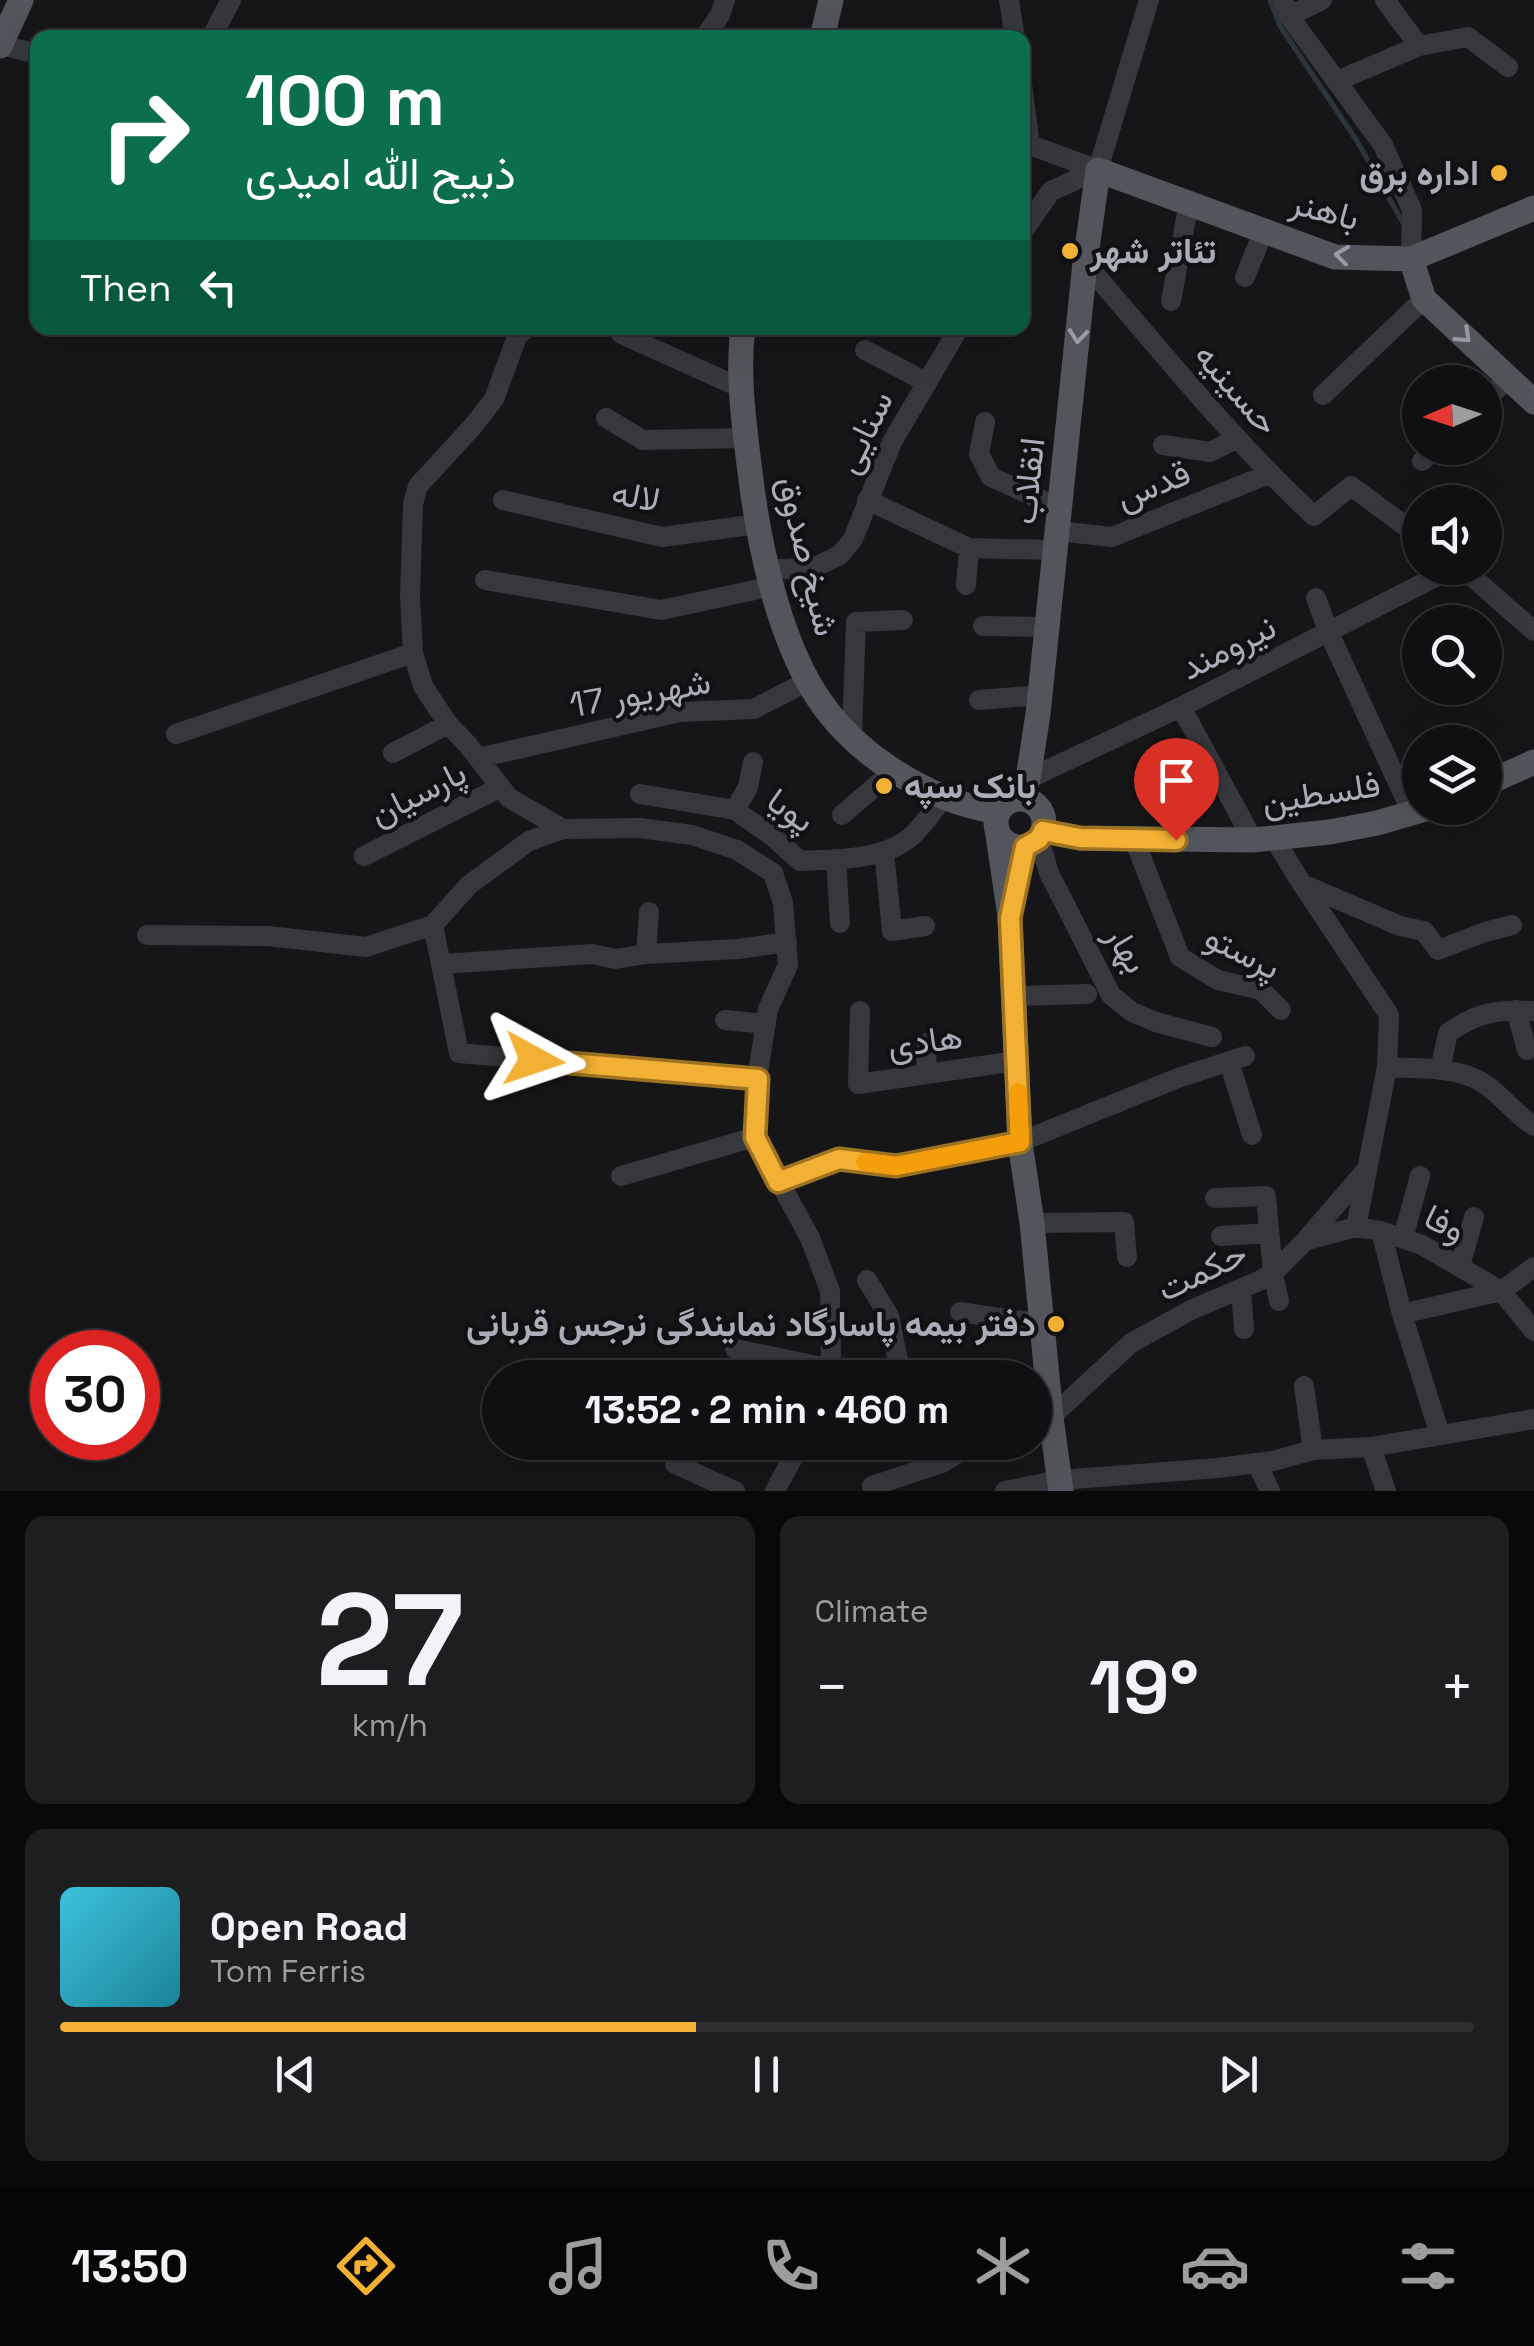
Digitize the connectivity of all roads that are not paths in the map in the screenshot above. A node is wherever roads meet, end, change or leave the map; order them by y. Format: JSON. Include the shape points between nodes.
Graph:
{"nodes":[{"id":1,"x":21,"y":0,"type":"edge"},
{"id":2,"x":231,"y":0,"type":"edge"},
{"id":3,"x":725,"y":0,"type":"edge"},
{"id":4,"x":831,"y":0,"type":"edge"},
{"id":5,"x":1010,"y":0,"type":"edge"},
{"id":6,"x":1149,"y":0,"type":"edge"},
{"id":7,"x":1322,"y":0,"type":"edge"},
{"id":8,"x":1385,"y":0,"type":"edge"},
{"id":9,"x":1286,"y":8,"type":"edge"},
{"id":10,"x":215,"y":30,"type":"edge"},
{"id":11,"x":710,"y":30,"type":"edge"},
{"id":12,"x":824,"y":30,"type":"edge"},
{"id":13,"x":1014,"y":30,"type":"edge"},
{"id":14,"x":0,"y":46,"type":"edge"},
{"id":15,"x":1419,"y":46,"type":"junction"},
{"id":16,"x":30,"y":52,"type":"edge"},
{"id":17,"x":1508,"y":68,"type":"dead end"},
{"id":18,"x":1336,"y":81,"type":"junction"},
{"id":19,"x":1030,"y":145,"type":"edge"},
{"id":20,"x":1098,"y":170,"type":"junction"},
{"id":21,"x":1189,"y":202,"type":"junction"},
{"id":22,"x":1534,"y":208,"type":"edge"},
{"id":23,"x":1030,"y":221,"type":"edge"},
{"id":24,"x":1264,"y":230,"type":"junction"},
{"id":25,"x":1411,"y":259,"type":"junction"},
{"id":26,"x":1085,"y":263,"type":"junction"},
{"id":27,"x":1246,"y":277,"type":"dead end"},
{"id":28,"x":1424,"y":299,"type":"junction"},
{"id":29,"x":1171,"y":301,"type":"dead end"},
{"id":30,"x":519,"y":335,"type":"edge"},
{"id":31,"x":622,"y":335,"type":"edge"},
{"id":32,"x":743,"y":335,"type":"edge"},
{"id":33,"x":955,"y":335,"type":"edge"},
{"id":34,"x":865,"y":350,"type":"dead end"},
{"id":35,"x":1508,"y":378,"type":"junction"},
{"id":36,"x":926,"y":382,"type":"junction"},
{"id":37,"x":1502,"y":384,"type":"edge"},
{"id":38,"x":741,"y":388,"type":"junction"},
{"id":39,"x":1322,"y":395,"type":"dead end"},
{"id":40,"x":1534,"y":402,"type":"edge"},
{"id":41,"x":606,"y":418,"type":"dead end"},
{"id":42,"x":984,"y":422,"type":"dead end"},
{"id":43,"x":746,"y":438,"type":"junction"},
{"id":44,"x":1236,"y":439,"type":"junction"},
{"id":45,"x":1163,"y":445,"type":"dead end"},
{"id":46,"x":1269,"y":474,"type":"junction"},
{"id":47,"x":503,"y":500,"type":"dead end"},
{"id":48,"x":867,"y":500,"type":"junction"},
{"id":49,"x":1402,"y":523,"type":"edge"},
{"id":50,"x":758,"y":524,"type":"junction"},
{"id":51,"x":1058,"y":530,"type":"junction"},
{"id":52,"x":969,"y":548,"type":"junction"},
{"id":53,"x":771,"y":578,"type":"junction"},
{"id":54,"x":486,"y":580,"type":"dead end"},
{"id":55,"x":966,"y":584,"type":"dead end"},
{"id":56,"x":1420,"y":585,"type":"edge"},
{"id":57,"x":1481,"y":585,"type":"edge"},
{"id":58,"x":1316,"y":598,"type":"dead end"},
{"id":59,"x":903,"y":620,"type":"dead end"},
{"id":60,"x":983,"y":626,"type":"dead end"},
{"id":61,"x":1047,"y":627,"type":"junction"},
{"id":62,"x":1534,"y":631,"type":"edge"},
{"id":63,"x":1329,"y":632,"type":"junction"},
{"id":64,"x":413,"y":653,"type":"junction"},
{"id":65,"x":808,"y":681,"type":"junction"},
{"id":66,"x":1040,"y":696,"type":"junction"},
{"id":67,"x":979,"y":700,"type":"dead end"},
{"id":68,"x":1181,"y":708,"type":"junction"},
{"id":69,"x":448,"y":724,"type":"junction"},
{"id":70,"x":176,"y":734,"type":"dead end"},
{"id":71,"x":852,"y":736,"type":"junction"},
{"id":72,"x":393,"y":753,"type":"dead end"},
{"id":73,"x":478,"y":758,"type":"junction"},
{"id":74,"x":752,"y":762,"type":"dead end"},
{"id":75,"x":1534,"y":762,"type":"edge"},
{"id":76,"x":894,"y":770,"type":"junction"},
{"id":77,"x":1402,"y":775,"type":"edge"},
{"id":78,"x":1502,"y":776,"type":"edge"},
{"id":79,"x":501,"y":787,"type":"junction"},
{"id":80,"x":1025,"y":789,"type":"junction"},
{"id":81,"x":640,"y":794,"type":"dead end"},
{"id":82,"x":945,"y":798,"type":"junction"},
{"id":83,"x":735,"y":810,"type":"junction"},
{"id":84,"x":1402,"y":814,"type":"edge"},
{"id":85,"x":842,"y":815,"type":"dead end"},
{"id":86,"x":998,"y":823,"type":"junction"},
{"id":87,"x":562,"y":828,"type":"junction"},
{"id":88,"x":1036,"y":839,"type":"junction"},
{"id":89,"x":1134,"y":839,"type":"junction"},
{"id":90,"x":1264,"y":839,"type":"junction"},
{"id":91,"x":884,"y":852,"type":"junction"},
{"id":92,"x":364,"y":856,"type":"dead end"},
{"id":93,"x":836,"y":859,"type":"junction"},
{"id":94,"x":1302,"y":884,"type":"junction"},
{"id":95,"x":649,"y":912,"type":"dead end"},
{"id":96,"x":1010,"y":918,"type":"junction"},
{"id":97,"x":840,"y":922,"type":"dead end"},
{"id":98,"x":432,"y":925,"type":"junction"},
{"id":99,"x":1512,"y":925,"type":"dead end"},
{"id":100,"x":925,"y":926,"type":"dead end"},
{"id":101,"x":147,"y":935,"type":"dead end"},
{"id":102,"x":787,"y":942,"type":"junction"},
{"id":103,"x":646,"y":954,"type":"junction"},
{"id":104,"x":442,"y":964,"type":"junction"},
{"id":105,"x":1087,"y":994,"type":"dead end"},
{"id":106,"x":1012,"y":996,"type":"junction"},
{"id":107,"x":1281,"y":1010,"type":"dead end"},
{"id":108,"x":860,"y":1011,"type":"dead end"},
{"id":109,"x":1525,"y":1011,"type":"edge"},
{"id":110,"x":725,"y":1020,"type":"dead end"},
{"id":111,"x":766,"y":1024,"type":"junction"},
{"id":112,"x":1212,"y":1037,"type":"dead end"},
{"id":113,"x":927,"y":1044,"type":"dead end"},
{"id":114,"x":1527,"y":1050,"type":"dead end"},
{"id":115,"x":1016,"y":1062,"type":"junction"},
{"id":116,"x":1387,"y":1067,"type":"junction"},
{"id":117,"x":1440,"y":1070,"type":"junction"},
{"id":118,"x":926,"y":1074,"type":"junction"},
{"id":119,"x":758,"y":1079,"type":"junction"},
{"id":120,"x":1534,"y":1126,"type":"edge"},
{"id":121,"x":1252,"y":1135,"type":"dead end"},
{"id":122,"x":755,"y":1137,"type":"junction"},
{"id":123,"x":1020,"y":1142,"type":"junction"},
{"id":124,"x":1368,"y":1167,"type":"junction"},
{"id":125,"x":621,"y":1176,"type":"dead end"},
{"id":126,"x":1420,"y":1176,"type":"dead end"},
{"id":127,"x":778,"y":1182,"type":"junction"},
{"id":128,"x":1215,"y":1198,"type":"dead end"},
{"id":129,"x":1474,"y":1216,"type":"dead end"},
{"id":130,"x":1032,"y":1223,"type":"junction"},
{"id":131,"x":1356,"y":1227,"type":"junction"},
{"id":132,"x":1380,"y":1231,"type":"junction"},
{"id":133,"x":1270,"y":1234,"type":"junction"},
{"id":134,"x":1221,"y":1236,"type":"dead end"},
{"id":135,"x":1403,"y":1238,"type":"junction"},
{"id":136,"x":1305,"y":1240,"type":"junction"},
{"id":137,"x":1127,"y":1257,"type":"dead end"},
{"id":138,"x":1460,"y":1266,"type":"junction"},
{"id":139,"x":1534,"y":1267,"type":"edge"},
{"id":140,"x":1273,"y":1273,"type":"junction"},
{"id":141,"x":866,"y":1280,"type":"dead end"},
{"id":142,"x":1241,"y":1289,"type":"junction"},
{"id":143,"x":1502,"y":1291,"type":"junction"},
{"id":144,"x":1279,"y":1301,"type":"dead end"},
{"id":145,"x":960,"y":1312,"type":"dead end"},
{"id":146,"x":1402,"y":1314,"type":"junction"},
{"id":147,"x":1042,"y":1324,"type":"junction"},
{"id":148,"x":1244,"y":1329,"type":"dead end"},
{"id":149,"x":1534,"y":1331,"type":"edge"},
{"id":150,"x":735,"y":1349,"type":"dead end"},
{"id":151,"x":776,"y":1360,"type":"edge"},
{"id":152,"x":830,"y":1360,"type":"edge"},
{"id":153,"x":898,"y":1360,"type":"edge"},
{"id":154,"x":1042,"y":1360,"type":"edge"},
{"id":155,"x":1304,"y":1386,"type":"dead end"},
{"id":156,"x":1052,"y":1410,"type":"edge"},
{"id":157,"x":1534,"y":1419,"type":"edge"},
{"id":158,"x":1440,"y":1435,"type":"junction"},
{"id":159,"x":1371,"y":1447,"type":"junction"},
{"id":160,"x":1313,"y":1450,"type":"junction"},
{"id":161,"x":1052,"y":1452,"type":"edge"},
{"id":162,"x":794,"y":1460,"type":"edge"},
{"id":163,"x":948,"y":1460,"type":"edge"},
{"id":164,"x":1256,"y":1463,"type":"junction"},
{"id":165,"x":675,"y":1464,"type":"dead end"},
{"id":166,"x":1143,"y":1482,"type":"edge"},
{"id":167,"x":872,"y":1486,"type":"dead end"},
{"id":168,"x":1061,"y":1486,"type":"edge"},
{"id":169,"x":784,"y":1488,"type":"edge"},
{"id":170,"x":736,"y":1491,"type":"edge"},
{"id":171,"x":1006,"y":1491,"type":"edge"},
{"id":172,"x":1270,"y":1491,"type":"edge"},
{"id":173,"x":1386,"y":1491,"type":"edge"}],
"edges":[{"from":1,"to":14,"type":"main road"},
{"from":2,"to":10,"type":"street"},
{"from":3,"to":11,"type":"street"},
{"from":4,"to":12,"type":"main road"},
{"from":5,"to":13,"type":"street"},
{"from":6,"to":20,"type":"street"},
{"from":7,"to":9,"type":"street"},
{"from":8,"to":15,"type":"street"},
{"from":9,"to":18,"type":"street"},
{"from":14,"to":16,"type":"street"},
{"from":15,"to":17,"type":"street","via":[[1468,37]]},
{"from":15,"to":18,"type":"street"},
{"from":18,"to":25,"type":"street","via":[[1383,145],[1412,210]]},
{"from":19,"to":20,"type":"street"},
{"from":20,"to":21,"type":"main road","name":"باهنر"},
{"from":20,"to":23,"type":"street","via":[[1050,190]]},
{"from":20,"to":26,"type":"main road","name":"انقلاب"},
{"from":21,"to":24,"type":"main road","name":"باهنر"},
{"from":21,"to":29,"type":"street"},
{"from":22,"to":25,"type":"main road","name":"باهنر"},
{"from":25,"to":24,"type":"main road","name":"باهنر","one_way":true,"via":[[1335,257]]},
{"from":24,"to":27,"type":"street"},
{"from":25,"to":28,"type":"main road"},
{"from":26,"to":44,"type":"street","name":"حسینیه"},
{"from":26,"to":51,"type":"main road","name":"انقلاب","one_way":true},
{"from":28,"to":35,"type":"main road","one_way":true},
{"from":28,"to":39,"type":"street","name":"حسینیه"},
{"from":30,"to":64,"type":"street","via":[[494,398],[418,486]]},
{"from":31,"to":38,"type":"street"},
{"from":32,"to":38,"type":"main road","name":"شیخ صدوق"},
{"from":33,"to":36,"type":"street","name":"سنایی"},
{"from":34,"to":36,"type":"street"},
{"from":35,"to":37,"type":"street"},
{"from":35,"to":40,"type":"main road"},
{"from":36,"to":48,"type":"street","name":"سنایی"},
{"from":38,"to":43,"type":"main road","name":"شیخ صدوق"},
{"from":41,"to":43,"type":"street","via":[[643,440]]},
{"from":42,"to":51,"type":"street","via":[[979,454],[990,477]]},
{"from":43,"to":50,"type":"main road","name":"شیخ صدوق"},
{"from":44,"to":45,"type":"street","via":[[1210,452]]},
{"from":44,"to":46,"type":"street","name":"حسینیه"},
{"from":46,"to":49,"type":"street","name":"حسینیه","via":[[1314,516],[1351,486]]},
{"from":46,"to":51,"type":"street","name":"قدس","via":[[1112,537]]},
{"from":47,"to":50,"type":"street","name":"لاله","via":[[662,537]]},
{"from":48,"to":52,"type":"street"},
{"from":48,"to":53,"type":"street","name":"سنایی","via":[[840,555]]},
{"from":50,"to":53,"type":"main road","name":"شیخ صدوق"},
{"from":51,"to":52,"type":"street"},
{"from":51,"to":61,"type":"main road","name":"انقلاب"},
{"from":52,"to":55,"type":"street"},
{"from":53,"to":54,"type":"street","via":[[662,610]]},
{"from":53,"to":65,"type":"main road","name":"شیخ صدوق"},
{"from":56,"to":63,"type":"street","name":"نیرومند"},
{"from":57,"to":62,"type":"street"},
{"from":58,"to":63,"type":"street"},
{"from":59,"to":71,"type":"street","via":[[856,622]]},
{"from":60,"to":61,"type":"street"},
{"from":61,"to":66,"type":"main road","name":"انقلاب"},
{"from":63,"to":68,"type":"street","name":"نیرومند"},
{"from":63,"to":77,"type":"street"},
{"from":64,"to":69,"type":"street","via":[[423,686]]},
{"from":64,"to":70,"type":"street"},
{"from":65,"to":71,"type":"main road","name":"شیخ صدوق"},
{"from":65,"to":73,"type":"street","name":"17 شهریور","via":[[754,709],[680,712]]},
{"from":66,"to":67,"type":"street"},
{"from":66,"to":80,"type":"main road","name":"انقلاب"},
{"from":68,"to":80,"type":"street","name":"نیرومند"},
{"from":68,"to":90,"type":"street"},
{"from":69,"to":72,"type":"street"},
{"from":69,"to":73,"type":"street"},
{"from":71,"to":76,"type":"main road","name":"شیخ صدوق"},
{"from":73,"to":79,"type":"street"},
{"from":74,"to":83,"type":"street"},
{"from":75,"to":78,"type":"main road"},
{"from":76,"to":82,"type":"main road","name":"شیخ صدوق"},
{"from":76,"to":85,"type":"street"},
{"from":79,"to":87,"type":"street","via":[[508,798]]},
{"from":79,"to":92,"type":"street","name":"پارسیان"},
{"from":80,"to":86,"type":"main road","via":[[1008,802]]},
{"from":80,"to":88,"type":"main road","via":[[1043,817]]},
{"from":81,"to":83,"type":"street","name":"پویا"},
{"from":82,"to":86,"type":"main road","name":"شیخ صدوق","via":[[981,809]]},
{"from":82,"to":91,"type":"street","name":"پویا","via":[[912,836]]},
{"from":83,"to":93,"type":"street","name":"پویا","via":[[800,861]]},
{"from":84,"to":90,"type":"main road","name":"فلسطین"},
{"from":86,"to":88,"type":"main road","name":"شیخ صدوق","via":[[1009,846]]},
{"from":86,"to":96,"type":"main road"},
{"from":87,"to":98,"type":"street","via":[[469,884]]},
{"from":87,"to":102,"type":"street","via":[[640,828],[736,850],[773,872]]},
{"from":88,"to":89,"type":"main road","name":"فلسطین"},
{"from":88,"to":96,"type":"main road"},
{"from":88,"to":112,"type":"street","name":"بهار","via":[[1111,994],[1132,1012]]},
{"from":89,"to":90,"type":"main road","name":"فلسطین"},
{"from":89,"to":107,"type":"street","name":"پرستو","via":[[1180,957],[1218,980],[1261,990]]},
{"from":90,"to":94,"type":"street"},
{"from":91,"to":93,"type":"street","name":"پویا"},
{"from":91,"to":100,"type":"street","via":[[892,932]]},
{"from":93,"to":97,"type":"street"},
{"from":94,"to":99,"type":"street","via":[[1424,932],[1438,950]]},
{"from":94,"to":116,"type":"street","via":[[1390,1015]]},
{"from":95,"to":103,"type":"street"},
{"from":96,"to":106,"type":"main road"},
{"from":98,"to":101,"type":"street","via":[[366,947],[268,936]]},
{"from":98,"to":104,"type":"street"},
{"from":102,"to":103,"type":"street"},
{"from":102,"to":111,"type":"street","via":[[788,966]]},
{"from":103,"to":104,"type":"street"},
{"from":104,"to":119,"type":"street","via":[[459,1053]]},
{"from":105,"to":106,"type":"street"},
{"from":106,"to":115,"type":"main road"},
{"from":108,"to":118,"type":"street","name":"هادی","via":[[858,1084]]},
{"from":109,"to":114,"type":"street"},
{"from":109,"to":117,"type":"street","via":[[1498,1010],[1462,1023],[1448,1033]]},
{"from":110,"to":111,"type":"street"},
{"from":111,"to":119,"type":"street"},
{"from":113,"to":118,"type":"street"},
{"from":115,"to":118,"type":"street","name":"هادی"},
{"from":115,"to":123,"type":"main road"},
{"from":116,"to":117,"type":"street"},
{"from":116,"to":124,"type":"street"},
{"from":117,"to":120,"type":"street","via":[[1481,1082]]},
{"from":119,"to":122,"type":"street"},
{"from":121,"to":123,"type":"street","via":[[1237,1059]]},
{"from":122,"to":125,"type":"street"},
{"from":122,"to":127,"type":"street"},
{"from":123,"to":127,"type":"street","via":[[896,1166],[839,1159]]},
{"from":123,"to":130,"type":"main road"},
{"from":124,"to":131,"type":"street"},
{"from":124,"to":136,"type":"street","name":"حکمت"},
{"from":126,"to":135,"type":"street"},
{"from":127,"to":152,"type":"street","via":[[830,1291]]},
{"from":128,"to":133,"type":"street","via":[[1266,1196]]},
{"from":129,"to":138,"type":"street"},
{"from":130,"to":137,"type":"street","via":[[1124,1222]]},
{"from":130,"to":147,"type":"main road"},
{"from":131,"to":132,"type":"street","name":"وفا"},
{"from":131,"to":136,"type":"street","name":"وفا"},
{"from":132,"to":135,"type":"street","name":"وفا"},
{"from":132,"to":146,"type":"street"},
{"from":133,"to":134,"type":"street"},
{"from":133,"to":140,"type":"street"},
{"from":135,"to":138,"type":"street","name":"وفا"},
{"from":136,"to":140,"type":"street","name":"حکمت"},
{"from":138,"to":143,"type":"street","name":"وفا"},
{"from":139,"to":143,"type":"street"},
{"from":140,"to":142,"type":"street","name":"حکمت"},
{"from":140,"to":144,"type":"street"},
{"from":141,"to":153,"type":"street","via":[[889,1316]]},
{"from":142,"to":148,"type":"street"},
{"from":142,"to":156,"type":"street","name":"حکمت","via":[[1131,1344]]},
{"from":143,"to":146,"type":"street"},
{"from":143,"to":149,"type":"street","name":"وفا"},
{"from":145,"to":147,"type":"street"},
{"from":146,"to":158,"type":"street"},
{"from":147,"to":154,"type":"main road"},
{"from":150,"to":151,"type":"street"},
{"from":155,"to":160,"type":"street"},
{"from":157,"to":158,"type":"street"},
{"from":158,"to":159,"type":"street"},
{"from":159,"to":160,"type":"street"},
{"from":159,"to":173,"type":"street"},
{"from":160,"to":164,"type":"street"},
{"from":161,"to":168,"type":"main road"},
{"from":162,"to":169,"type":"street"},
{"from":163,"to":167,"type":"street"},
{"from":164,"to":166,"type":"street"},
{"from":164,"to":172,"type":"street"},
{"from":165,"to":170,"type":"street"},
{"from":166,"to":168,"type":"street"},
{"from":168,"to":171,"type":"street"}]}
